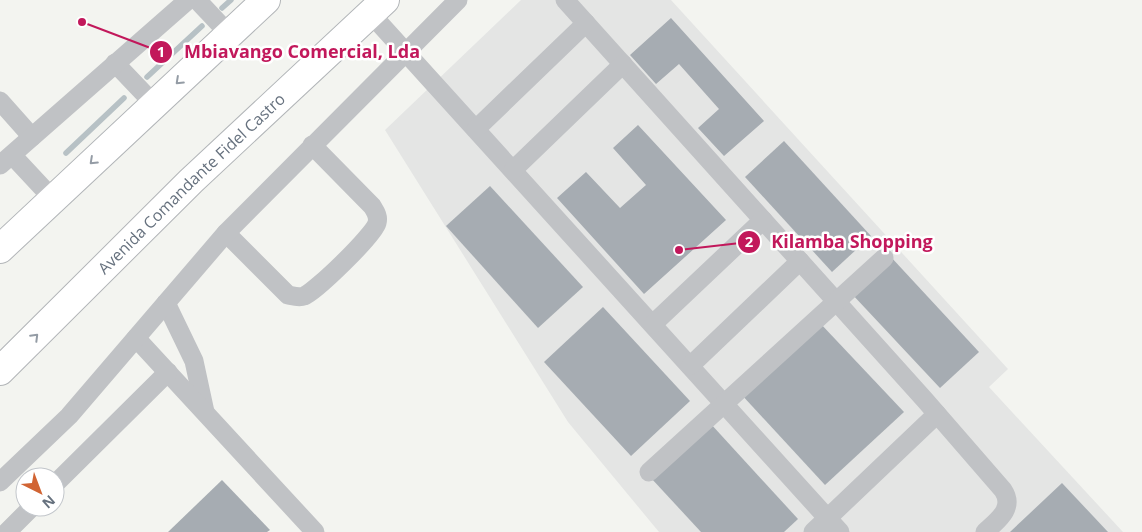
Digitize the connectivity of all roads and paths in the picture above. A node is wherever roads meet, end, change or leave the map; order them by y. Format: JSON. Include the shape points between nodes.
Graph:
{"nodes":[{"id":1,"x":188,"y":0,"type":"edge"},
{"id":2,"x":197,"y":0,"type":"edge"},
{"id":3,"x":266,"y":0,"type":"edge"},
{"id":4,"x":458,"y":0,"type":"edge"},
{"id":5,"x":565,"y":0,"type":"edge"},
{"id":6,"x":378,"y":7,"type":"edge"},
{"id":7,"x":586,"y":23,"type":"junction"},
{"id":8,"x":229,"y":34,"type":"junction"},
{"id":9,"x":407,"y":52,"type":"junction"},
{"id":10,"x":115,"y":63,"type":"junction"},
{"id":11,"x":623,"y":64,"type":"junction"},
{"id":12,"x":0,"y":101,"type":"edge"},
{"id":13,"x":154,"y":104,"type":"junction"},
{"id":14,"x":476,"y":129,"type":"junction"},
{"id":15,"x":32,"y":137,"type":"junction"},
{"id":16,"x":312,"y":145,"type":"junction"},
{"id":17,"x":6,"y":160,"type":"edge"},
{"id":18,"x":513,"y":170,"type":"junction"},
{"id":19,"x":53,"y":199,"type":"junction"},
{"id":20,"x":763,"y":220,"type":"junction"},
{"id":21,"x":226,"y":233,"type":"junction"},
{"id":22,"x":0,"y":249,"type":"edge"},
{"id":23,"x":884,"y":258,"type":"dead end"},
{"id":24,"x":800,"y":261,"type":"junction"},
{"id":25,"x":836,"y":301,"type":"junction"},
{"id":26,"x":166,"y":303,"type":"junction"},
{"id":27,"x":653,"y":324,"type":"junction"},
{"id":28,"x":136,"y":338,"type":"junction"},
{"id":29,"x":690,"y":366,"type":"junction"},
{"id":30,"x":0,"y":371,"type":"edge"},
{"id":31,"x":168,"y":372,"type":"junction"},
{"id":32,"x":724,"y":403,"type":"junction"},
{"id":33,"x":205,"y":412,"type":"junction"},
{"id":34,"x":937,"y":414,"type":"junction"},
{"id":35,"x":649,"y":472,"type":"dead end"},
{"id":36,"x":65,"y":474,"type":"edge"},
{"id":37,"x":0,"y":482,"type":"edge"},
{"id":38,"x":22,"y":517,"type":"edge"},
{"id":39,"x":828,"y":518,"type":"junction"},
{"id":40,"x":7,"y":532,"type":"edge"},
{"id":41,"x":315,"y":532,"type":"edge"},
{"id":42,"x":813,"y":532,"type":"edge"},
{"id":43,"x":840,"y":532,"type":"edge"},
{"id":44,"x":985,"y":532,"type":"edge"}],
"edges":[{"from":1,"to":10,"type":"street"},
{"from":2,"to":8,"type":"street"},
{"from":3,"to":8,"type":"highway"},
{"from":4,"to":9,"type":"street"},
{"from":5,"to":7,"type":"street"},
{"from":6,"to":9,"type":"street"},
{"from":30,"to":6,"type":"highway","name":"Avenida Comandante Fidel Castro","one_way":true,"via":[[191,181]]},
{"from":7,"to":11,"type":"street"},
{"from":7,"to":14,"type":"street"},
{"from":8,"to":13,"type":"highway","one_way":true},
{"from":9,"to":14,"type":"street"},
{"from":9,"to":16,"type":"street"},
{"from":10,"to":13,"type":"street"},
{"from":10,"to":15,"type":"street"},
{"from":11,"to":18,"type":"street"},
{"from":11,"to":20,"type":"street"},
{"from":12,"to":15,"type":"street"},
{"from":13,"to":19,"type":"highway","one_way":true},
{"from":14,"to":18,"type":"street"},
{"from":15,"to":17,"type":"street"},
{"from":16,"to":21,"type":"street"},
{"from":16,"to":21,"type":"street","via":[[372,206],[378,217],[377,225],[345,261],[315,289],[296,297],[288,295]]},
{"from":17,"to":19,"type":"street"},
{"from":18,"to":27,"type":"street"},
{"from":19,"to":22,"type":"highway"},
{"from":20,"to":24,"type":"street"},
{"from":20,"to":27,"type":"street"},
{"from":21,"to":26,"type":"street"},
{"from":23,"to":25,"type":"street"},
{"from":24,"to":25,"type":"street"},
{"from":24,"to":29,"type":"street"},
{"from":25,"to":32,"type":"street"},
{"from":25,"to":34,"type":"street"},
{"from":26,"to":28,"type":"street"},
{"from":26,"to":33,"type":"street","via":[[194,361]]},
{"from":27,"to":29,"type":"street"},
{"from":28,"to":31,"type":"street"},
{"from":28,"to":37,"type":"street","via":[[69,416]]},
{"from":29,"to":32,"type":"street"},
{"from":31,"to":33,"type":"street"},
{"from":31,"to":36,"type":"street"},
{"from":32,"to":35,"type":"street"},
{"from":32,"to":39,"type":"street"},
{"from":33,"to":41,"type":"street"},
{"from":34,"to":39,"type":"street"},
{"from":34,"to":44,"type":"street","via":[[1006,495],[1008,504],[1003,515]]},
{"from":38,"to":40,"type":"street"},
{"from":39,"to":42,"type":"street"},
{"from":39,"to":43,"type":"street"}]}
